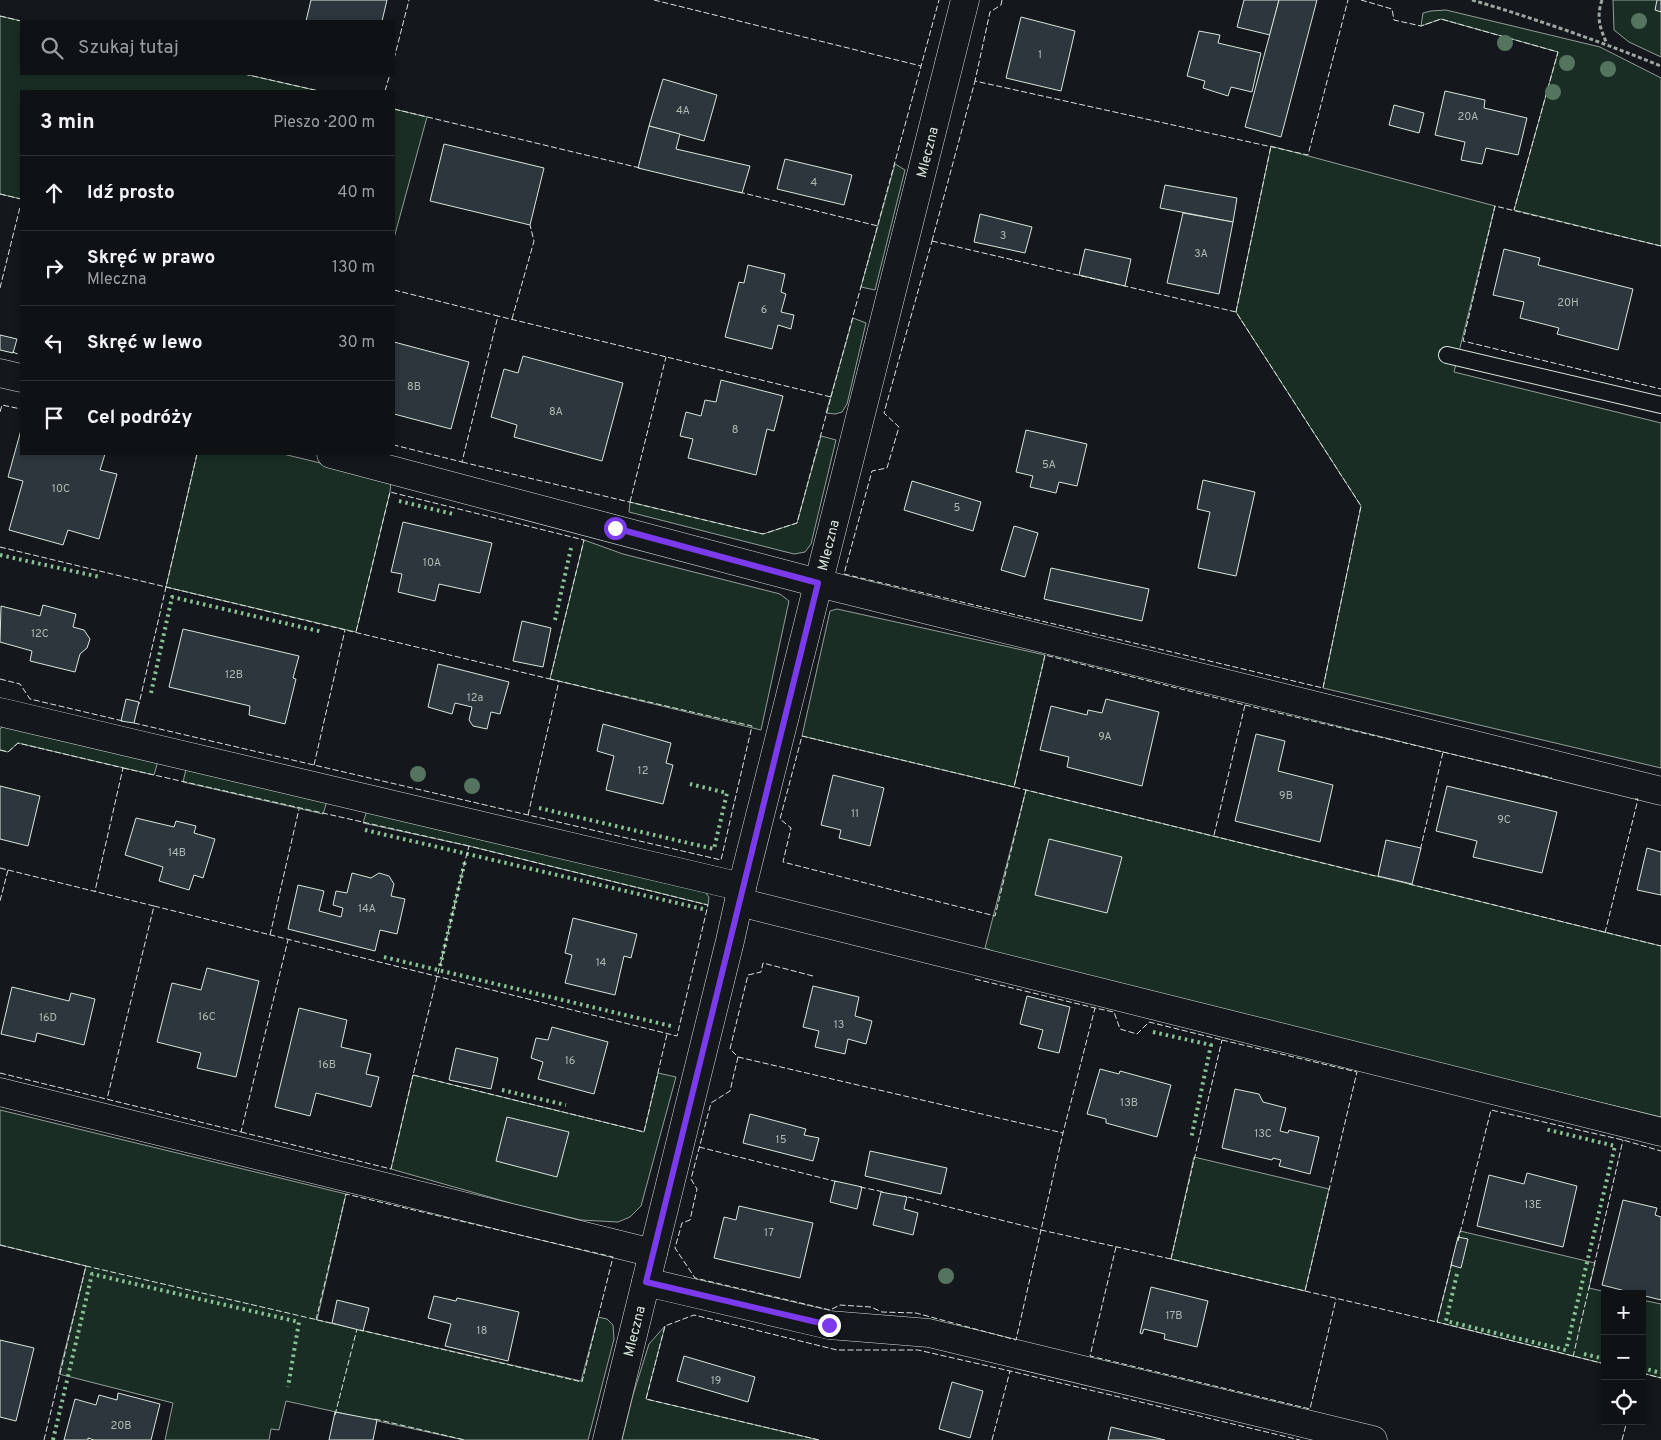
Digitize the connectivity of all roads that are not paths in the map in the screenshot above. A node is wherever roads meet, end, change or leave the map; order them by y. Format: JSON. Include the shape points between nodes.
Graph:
{"nodes":[{"id":1,"x":965,"y":0,"type":"edge"},
{"id":2,"x":1446,"y":355,"type":"dead end"},
{"id":3,"x":0,"y":372,"type":"edge"},
{"id":4,"x":20,"y":378,"type":"edge"},
{"id":5,"x":1661,"y":405,"type":"edge"},
{"id":6,"x":335,"y":455,"type":"edge"},
{"id":7,"x":818,"y":583,"type":"junction"},
{"id":8,"x":0,"y":712,"type":"edge"},
{"id":9,"x":1661,"y":791,"type":"edge"},
{"id":10,"x":741,"y":895,"type":"junction"},
{"id":11,"x":0,"y":1092,"type":"edge"},
{"id":12,"x":1661,"y":1132,"type":"edge"},
{"id":13,"x":653,"y":1253,"type":"junction"},
{"id":14,"x":646,"y":1282,"type":"junction"},
{"id":15,"x":607,"y":1440,"type":"edge"},
{"id":16,"x":1373,"y":1440,"type":"edge"}],
"edges":[{"from":1,"to":7,"type":"street","name":"Mleczna"},
{"from":2,"to":5,"type":"lane"},
{"from":3,"to":4,"type":"street"},
{"from":6,"to":7,"type":"street"},
{"from":7,"to":9,"type":"street"},
{"from":7,"to":10,"type":"street","name":"Mleczna"},
{"from":8,"to":10,"type":"street"},
{"from":10,"to":12,"type":"street"},
{"from":10,"to":13,"type":"street","name":"Mleczna"},
{"from":11,"to":13,"type":"street"},
{"from":13,"to":14,"type":"street","name":"Mleczna"},
{"from":14,"to":15,"type":"street","name":"Mleczna"},
{"from":14,"to":16,"type":"street","via":[[829,1325],[929,1333]]}]}
